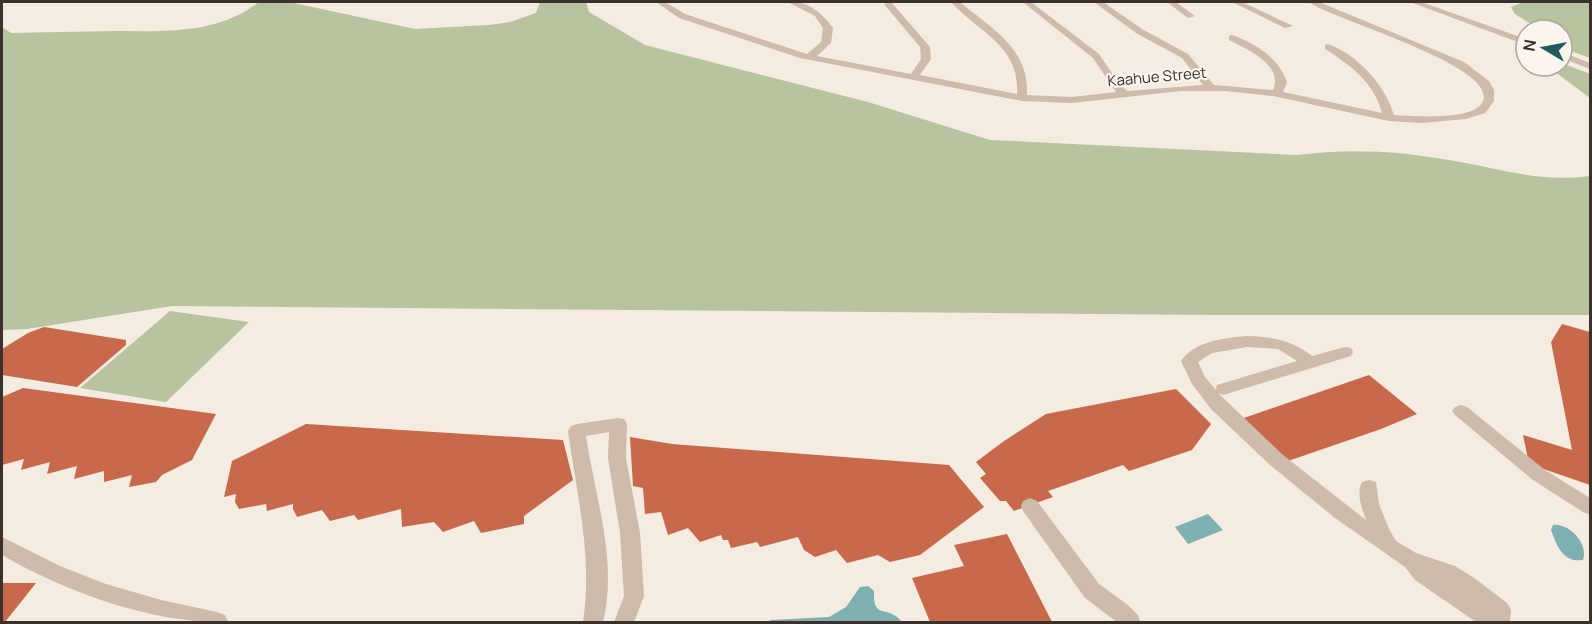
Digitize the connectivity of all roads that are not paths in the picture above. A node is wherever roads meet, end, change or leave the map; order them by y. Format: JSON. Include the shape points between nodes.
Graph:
{"nodes":[{"id":1,"x":660,"y":2,"type":"edge"},
{"id":2,"x":792,"y":2,"type":"edge"},
{"id":3,"x":955,"y":2,"type":"edge"},
{"id":4,"x":1098,"y":2,"type":"edge"},
{"id":5,"x":1171,"y":2,"type":"edge"},
{"id":6,"x":1236,"y":2,"type":"edge"},
{"id":7,"x":1313,"y":2,"type":"edge"},
{"id":8,"x":1414,"y":2,"type":"edge"},
{"id":9,"x":1028,"y":3,"type":"edge"},
{"id":10,"x":888,"y":4,"type":"dead end"},
{"id":11,"x":1191,"y":16,"type":"dead end"},
{"id":12,"x":1288,"y":26,"type":"dead end"},
{"id":13,"x":1232,"y":38,"type":"dead end"},
{"id":14,"x":1514,"y":38,"type":"edge"},
{"id":15,"x":1328,"y":47,"type":"dead end"},
{"id":16,"x":809,"y":57,"type":"junction"},
{"id":17,"x":1574,"y":60,"type":"edge"},
{"id":18,"x":1590,"y":66,"type":"edge"},
{"id":19,"x":913,"y":78,"type":"junction"},
{"id":20,"x":1210,"y":87,"type":"junction"},
{"id":21,"x":1125,"y":94,"type":"junction"},
{"id":22,"x":1277,"y":94,"type":"junction"},
{"id":23,"x":1022,"y":98,"type":"junction"},
{"id":24,"x":1389,"y":117,"type":"junction"},
{"id":25,"x":1345,"y":352,"type":"dead end"},
{"id":26,"x":1310,"y":363,"type":"junction"},
{"id":27,"x":1223,"y":389,"type":"dead end"},
{"id":28,"x":1461,"y":411,"type":"dead end"},
{"id":29,"x":1369,"y":487,"type":"dead end"},
{"id":30,"x":1030,"y":506,"type":"dead end"},
{"id":31,"x":1590,"y":507,"type":"edge"},
{"id":32,"x":2,"y":545,"type":"edge"},
{"id":33,"x":1389,"y":547,"type":"junction"},
{"id":34,"x":217,"y":622,"type":"edge"},
{"id":35,"x":593,"y":622,"type":"edge"},
{"id":36,"x":624,"y":622,"type":"edge"},
{"id":37,"x":1130,"y":622,"type":"edge"},
{"id":38,"x":1500,"y":622,"type":"edge"}],
"edges":[{"from":1,"to":16,"type":"street","name":"Kaahue Street","via":[[682,16]]},
{"from":2,"to":16,"type":"street","via":[[818,14],[828,28],[826,43]]},
{"from":3,"to":23,"type":"street","via":[[1017,61],[1022,73]]},
{"from":4,"to":20,"type":"street","via":[[1139,31],[1185,56]]},
{"from":5,"to":11,"type":"street"},
{"from":6,"to":12,"type":"street"},
{"from":7,"to":24,"type":"street","name":"Kaahue Street","via":[[1461,64],[1489,90],[1486,106],[1462,117]]},
{"from":8,"to":14,"type":"street"},
{"from":9,"to":21,"type":"street","via":[[1095,56],[1111,82]]},
{"from":10,"to":19,"type":"street","via":[[925,47],[926,59]]},
{"from":13,"to":22,"type":"street","via":[[1274,65],[1282,82]]},
{"from":15,"to":24,"type":"street","via":[[1372,79],[1384,98]]},
{"from":16,"to":19,"type":"street","name":"Kaahue Street"},
{"from":17,"to":18,"type":"street"},
{"from":19,"to":23,"type":"street","name":"Kaahue Street"},
{"from":20,"to":21,"type":"street","name":"Kaahue Street"},
{"from":20,"to":22,"type":"street","name":"Kaahue Street"},
{"from":21,"to":23,"type":"street","name":"Kaahue Street","via":[[1072,100]]},
{"from":22,"to":24,"type":"street","name":"Kaahue Street"},
{"from":25,"to":26,"type":"street"},
{"from":26,"to":27,"type":"street"},
{"from":26,"to":33,"type":"street","via":[[1290,348],[1270,342],[1209,347],[1189,361],[1194,377],[1231,418],[1303,482]]},
{"from":28,"to":31,"type":"street","via":[[1533,471]]},
{"from":29,"to":33,"type":"street","via":[[1370,504]]},
{"from":30,"to":37,"type":"street","via":[[1092,591]]},
{"from":32,"to":34,"type":"street","via":[[63,578],[103,593]]},
{"from":33,"to":38,"type":"street","via":[[1484,616]]},
{"from":35,"to":36,"type":"street","via":[[598,584],[577,431],[618,424],[617,458],[630,533],[634,596]]}]}
